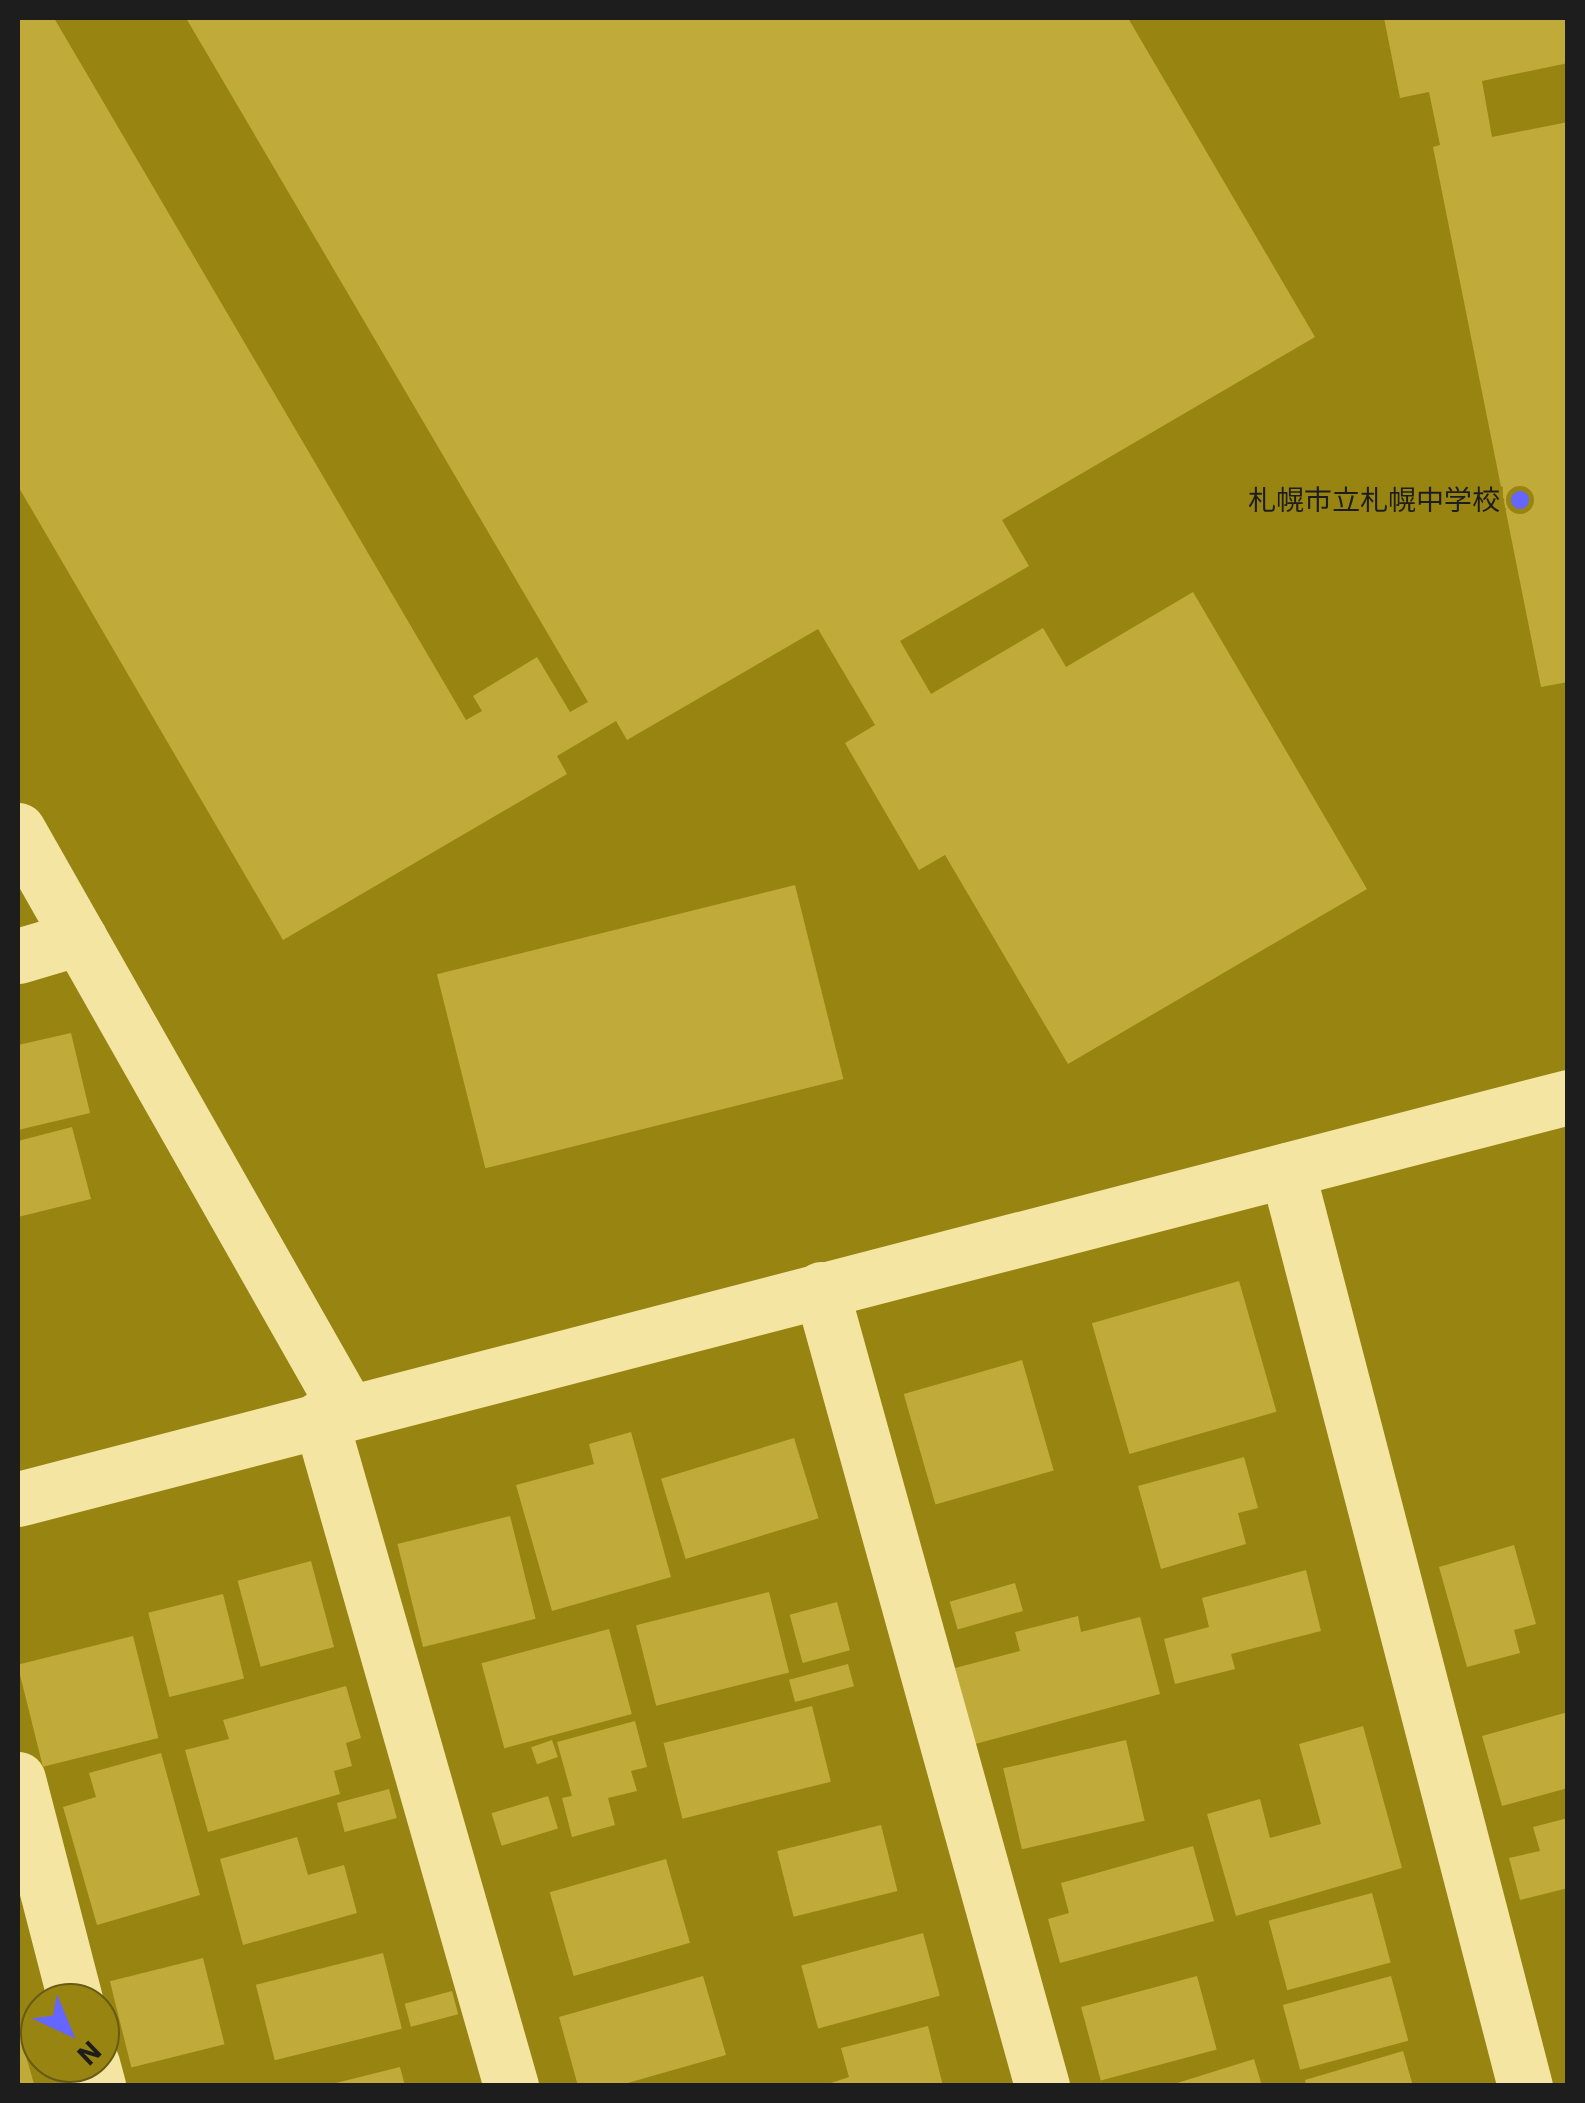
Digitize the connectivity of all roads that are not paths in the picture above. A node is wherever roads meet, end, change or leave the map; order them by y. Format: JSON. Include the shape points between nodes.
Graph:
{"nodes":[{"id":1,"x":18,"y":830,"type":"edge"},
{"id":2,"x":80,"y":938,"type":"junction"},
{"id":3,"x":18,"y":956,"type":"edge"},
{"id":4,"x":1568,"y":1097,"type":"edge"},
{"id":5,"x":1287,"y":1170,"type":"junction"},
{"id":6,"x":820,"y":1289,"type":"junction"},
{"id":7,"x":334,"y":1414,"type":"junction"},
{"id":8,"x":18,"y":1499,"type":"edge"},
{"id":9,"x":18,"y":1779,"type":"edge"},
{"id":10,"x":71,"y":1983,"type":"edge"},
{"id":11,"x":511,"y":2086,"type":"edge"},
{"id":12,"x":1042,"y":2086,"type":"edge"},
{"id":13,"x":1524,"y":2086,"type":"edge"}],
"edges":[{"from":1,"to":2,"type":"street"},
{"from":2,"to":3,"type":"street"},
{"from":2,"to":7,"type":"street"},
{"from":4,"to":5,"type":"street"},
{"from":5,"to":6,"type":"street"},
{"from":5,"to":13,"type":"street"},
{"from":6,"to":7,"type":"street"},
{"from":6,"to":12,"type":"street"},
{"from":7,"to":8,"type":"street"},
{"from":7,"to":11,"type":"street"},
{"from":9,"to":10,"type":"street"}]}
